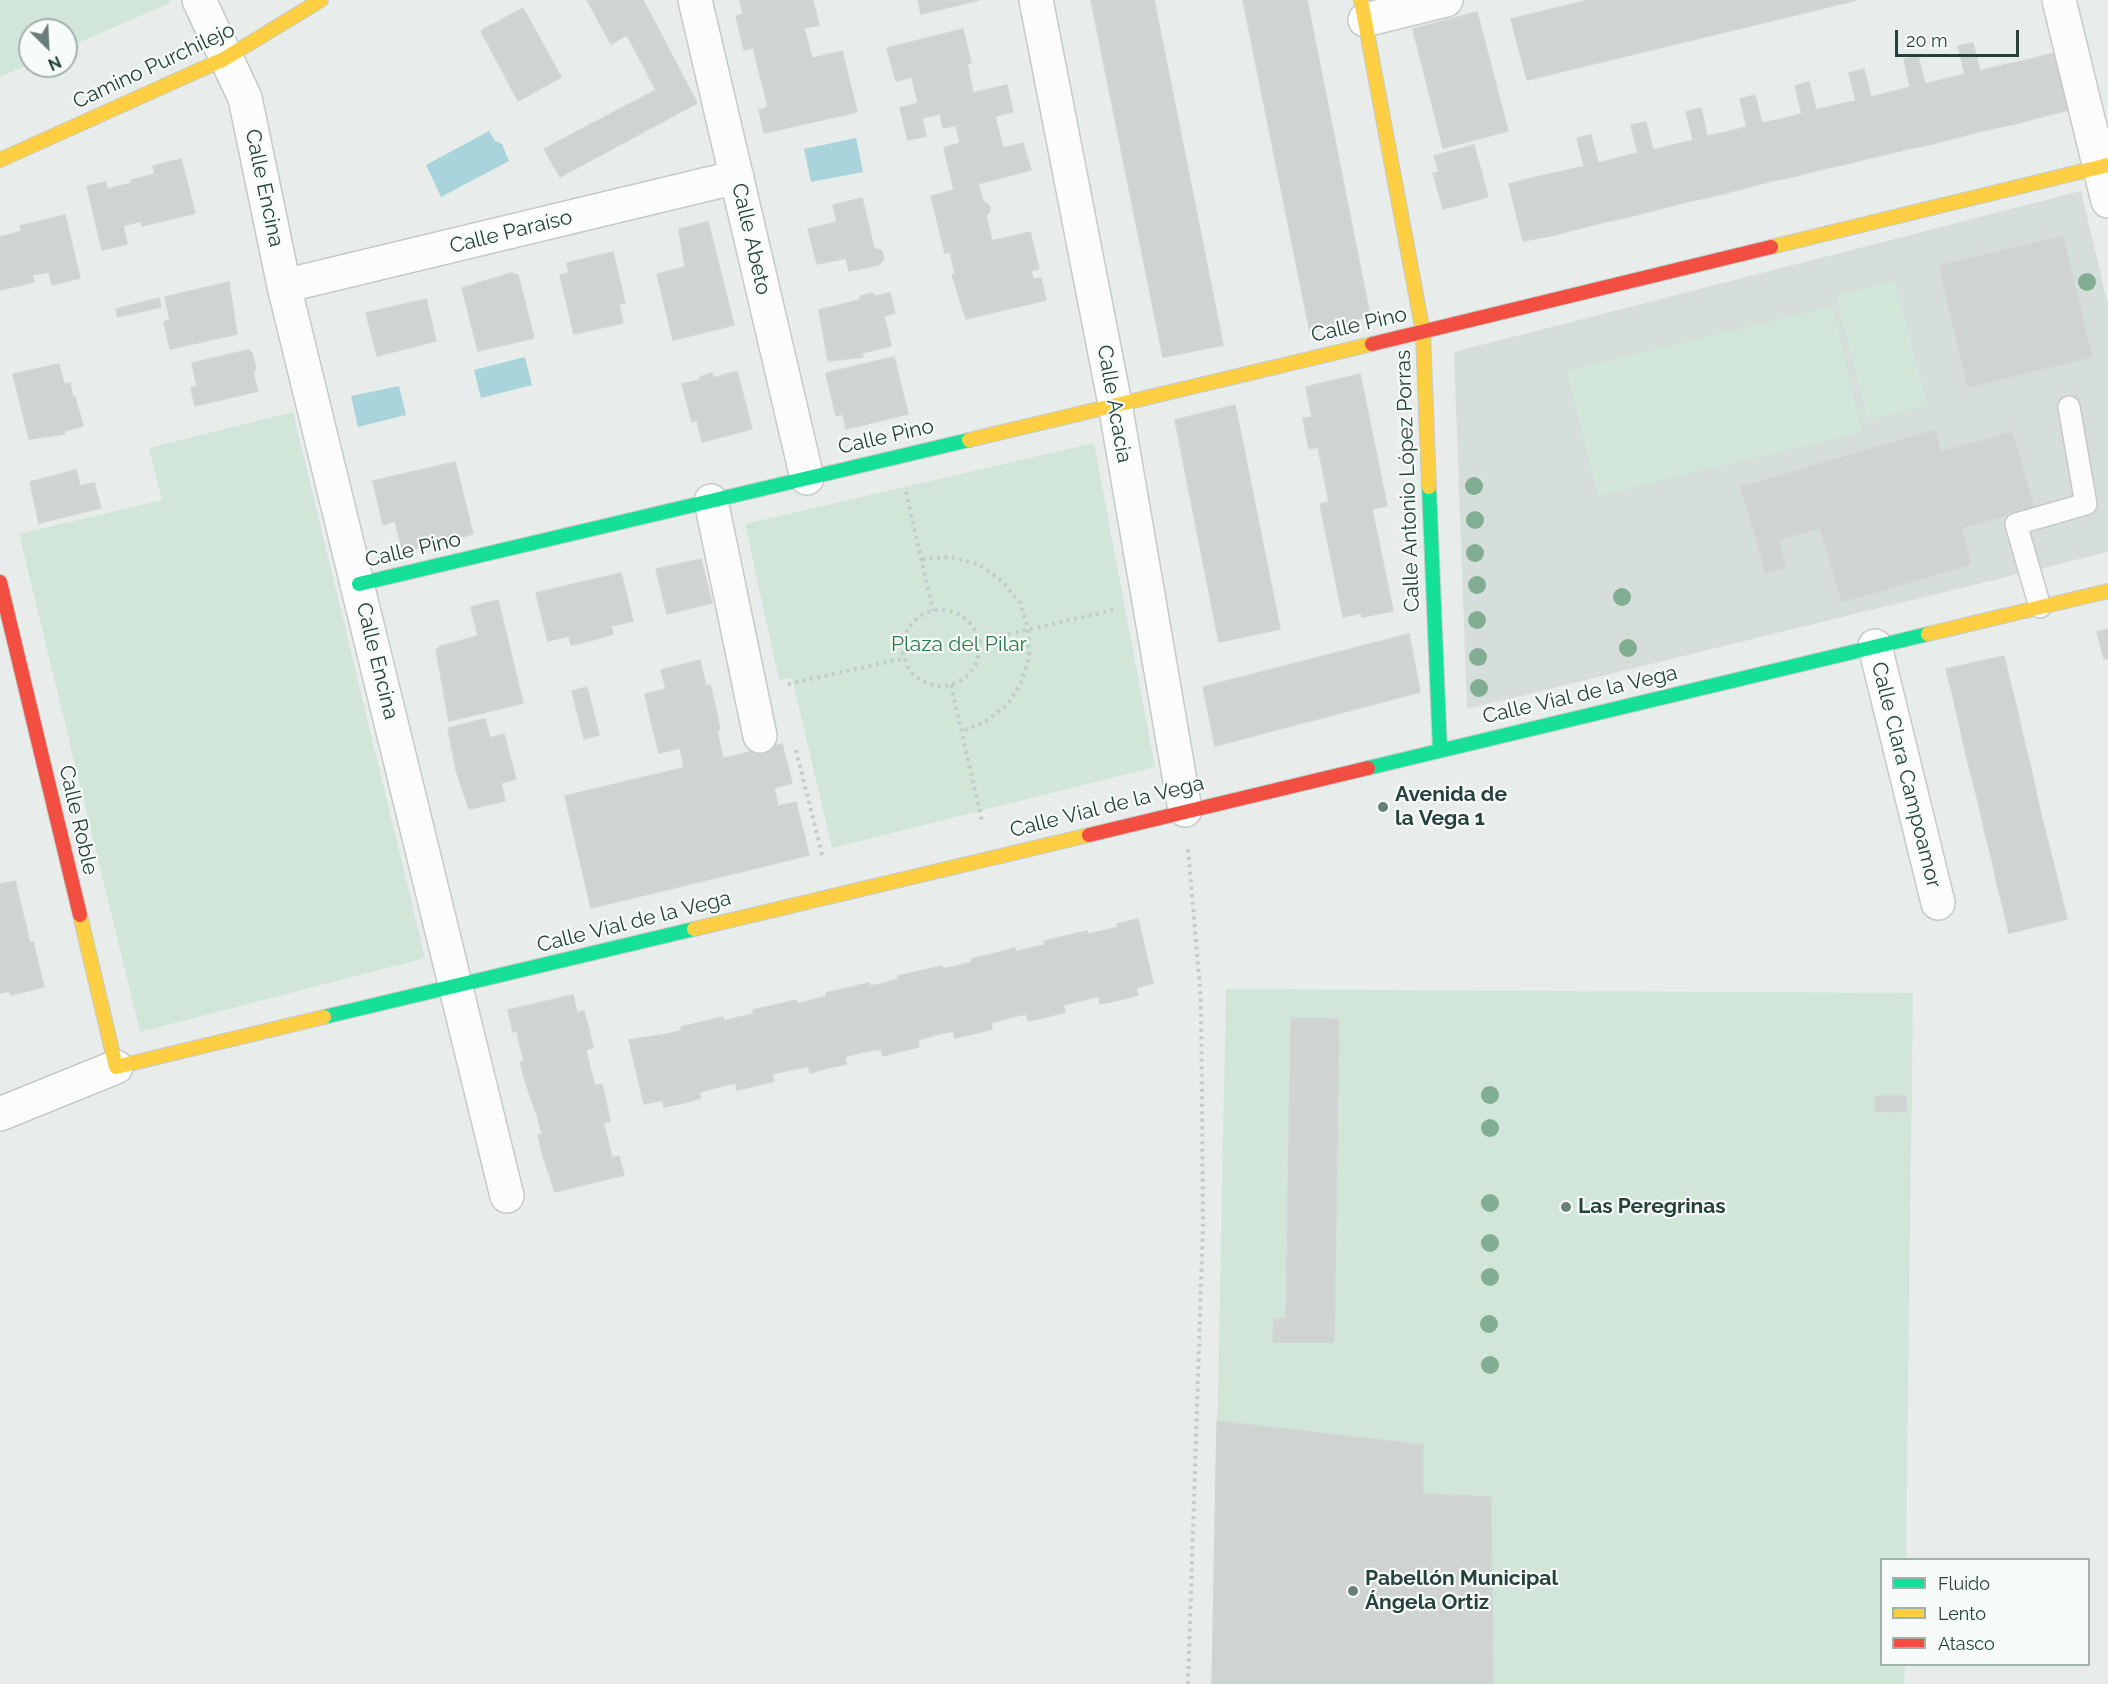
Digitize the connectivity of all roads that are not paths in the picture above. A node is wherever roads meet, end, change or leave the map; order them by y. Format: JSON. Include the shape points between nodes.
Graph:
{"nodes":[{"id":1,"x":199,"y":0,"type":"edge"},
{"id":2,"x":321,"y":0,"type":"edge"},
{"id":3,"x":695,"y":0,"type":"edge"},
{"id":4,"x":1036,"y":0,"type":"edge"},
{"id":5,"x":1446,"y":0,"type":"edge"},
{"id":6,"x":2059,"y":0,"type":"edge"},
{"id":7,"x":1363,"y":10,"type":"edge"},
{"id":8,"x":224,"y":59,"type":"junction"},
{"id":9,"x":0,"y":160,"type":"edge"},
{"id":10,"x":2104,"y":166,"type":"edge"},
{"id":11,"x":737,"y":177,"type":"junction"},
{"id":12,"x":2108,"y":201,"type":"edge"},
{"id":13,"x":285,"y":286,"type":"junction"},
{"id":14,"x":1423,"y":332,"type":"junction"},
{"id":15,"x":1115,"y":404,"type":"junction"},
{"id":16,"x":2068,"y":407,"type":"dead end"},
{"id":17,"x":807,"y":478,"type":"junction"},
{"id":18,"x":711,"y":501,"type":"junction"},
{"id":19,"x":0,"y":582,"type":"edge"},
{"id":20,"x":359,"y":585,"type":"junction"},
{"id":21,"x":2108,"y":591,"type":"edge"},
{"id":22,"x":2040,"y":607,"type":"junction"},
{"id":23,"x":1875,"y":646,"type":"junction"},
{"id":24,"x":760,"y":736,"type":"road end"},
{"id":25,"x":1440,"y":750,"type":"junction"},
{"id":26,"x":1185,"y":810,"type":"junction"},
{"id":27,"x":1938,"y":903,"type":"dead end"},
{"id":28,"x":455,"y":987,"type":"junction"},
{"id":29,"x":116,"y":1067,"type":"junction"},
{"id":30,"x":0,"y":1114,"type":"edge"},
{"id":31,"x":507,"y":1196,"type":"dead end"}],
"edges":[{"from":1,"to":8,"type":"street","name":"Calle Encina"},
{"from":2,"to":8,"type":"street","name":"Camino Purchilejo"},
{"from":3,"to":11,"type":"street","name":"Calle Abeto"},
{"from":4,"to":15,"type":"street","name":"Calle Acacia"},
{"from":5,"to":7,"type":"street"},
{"from":6,"to":10,"type":"street"},
{"from":7,"to":14,"type":"street","name":"Calle Antonio López Porras"},
{"from":8,"to":9,"type":"street","name":"Camino Purchilejo"},
{"from":8,"to":13,"type":"street","name":"Calle Encina","via":[[245,98]]},
{"from":10,"to":12,"type":"street"},
{"from":10,"to":14,"type":"street","name":"Calle Pino"},
{"from":11,"to":13,"type":"street","name":"Calle Paraíso"},
{"from":11,"to":17,"type":"street","name":"Calle Abeto"},
{"from":13,"to":20,"type":"street","name":"Calle Encina"},
{"from":14,"to":15,"type":"street","name":"Calle Pino"},
{"from":14,"to":25,"type":"street","name":"Calle Antonio López Porras"},
{"from":15,"to":17,"type":"street","name":"Calle Pino"},
{"from":15,"to":26,"type":"street","name":"Calle Acacia"},
{"from":16,"to":22,"type":"lane","via":[[2086,504],[2016,524]]},
{"from":17,"to":18,"type":"street","name":"Calle Pino"},
{"from":18,"to":20,"type":"street","name":"Calle Pino"},
{"from":18,"to":24,"type":"street"},
{"from":19,"to":29,"type":"street","name":"Calle Roble"},
{"from":20,"to":28,"type":"street","name":"Calle Encina"},
{"from":21,"to":22,"type":"street","name":"Calle Vial de la Vega"},
{"from":22,"to":23,"type":"street","name":"Calle Vial de la Vega"},
{"from":23,"to":25,"type":"street","name":"Calle Vial de la Vega"},
{"from":23,"to":27,"type":"street","name":"Calle Clara Campoamor"},
{"from":25,"to":26,"type":"street","name":"Calle Vial de la Vega"},
{"from":26,"to":28,"type":"street","name":"Calle Vial de la Vega"},
{"from":28,"to":29,"type":"street","name":"Calle Vial de la Vega"},
{"from":28,"to":31,"type":"street","name":"Calle Encina"},
{"from":29,"to":30,"type":"street"}]}
